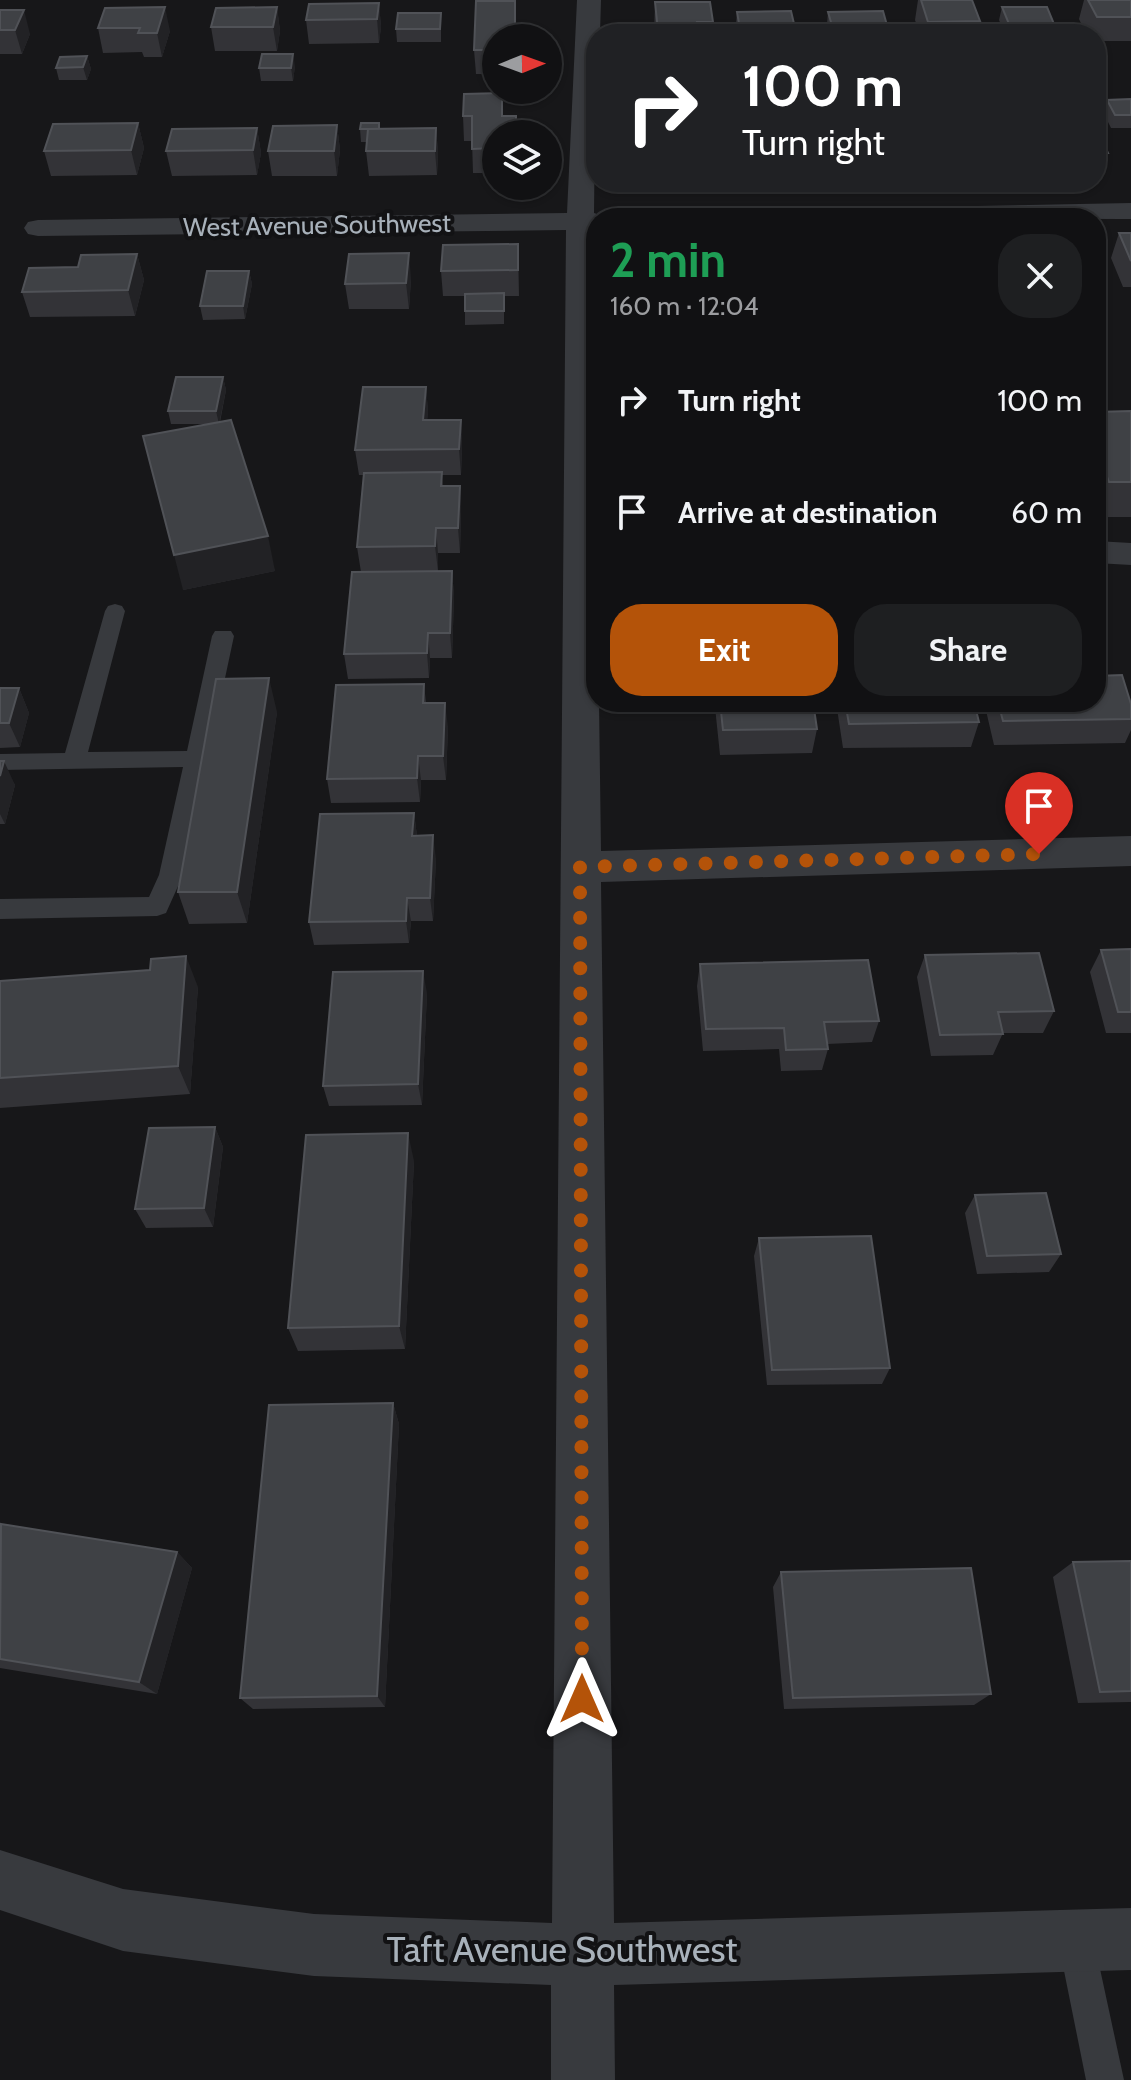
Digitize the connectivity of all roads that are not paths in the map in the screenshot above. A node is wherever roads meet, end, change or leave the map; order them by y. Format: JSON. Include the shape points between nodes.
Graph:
{"nodes":[{"id":1,"x":589,"y":0,"type":"edge"},
{"id":2,"x":589,"y":24,"type":"edge"},
{"id":3,"x":1106,"y":211,"type":"edge"},
{"id":4,"x":1131,"y":211,"type":"edge"},
{"id":5,"x":586,"y":221,"type":"edge"},
{"id":6,"x":38,"y":228,"type":"dead end"},
{"id":7,"x":1106,"y":553,"type":"edge"},
{"id":8,"x":1131,"y":554,"type":"edge"},
{"id":9,"x":586,"y":592,"type":"edge"},
{"id":10,"x":115,"y":611,"type":"dead end"},
{"id":11,"x":223,"y":636,"type":"dead end"},
{"id":12,"x":195,"y":759,"type":"junction"},
{"id":13,"x":74,"y":761,"type":"junction"},
{"id":14,"x":0,"y":762,"type":"edge"},
{"id":15,"x":1131,"y":851,"type":"edge"},
{"id":16,"x":580,"y":867,"type":"junction"},
{"id":17,"x":0,"y":909,"type":"edge"},
{"id":18,"x":0,"y":1880,"type":"edge"},
{"id":19,"x":1104,"y":1940,"type":"edge"},
{"id":20,"x":583,"y":1955,"type":"junction"},
{"id":21,"x":583,"y":2080,"type":"edge"},
{"id":22,"x":1105,"y":2080,"type":"edge"}],
"edges":[{"from":1,"to":2,"type":"street"},
{"from":3,"to":4,"type":"street"},
{"from":5,"to":6,"type":"street","name":"West Avenue Southwest"},
{"from":7,"to":8,"type":"street"},
{"from":9,"to":16,"type":"street"},
{"from":10,"to":13,"type":"lane"},
{"from":11,"to":12,"type":"lane"},
{"from":12,"to":13,"type":"lane"},
{"from":12,"to":17,"type":"lane","via":[[171,875],[157,906]]},
{"from":13,"to":14,"type":"lane"},
{"from":15,"to":16,"type":"street"},
{"from":16,"to":20,"type":"street"},
{"from":18,"to":20,"type":"street","name":"Taft Avenue Southwest","via":[[123,1920],[314,1945]]},
{"from":19,"to":20,"type":"street","name":"Taft Avenue Southwest"},
{"from":19,"to":22,"type":"lane"},
{"from":20,"to":21,"type":"street"}]}
